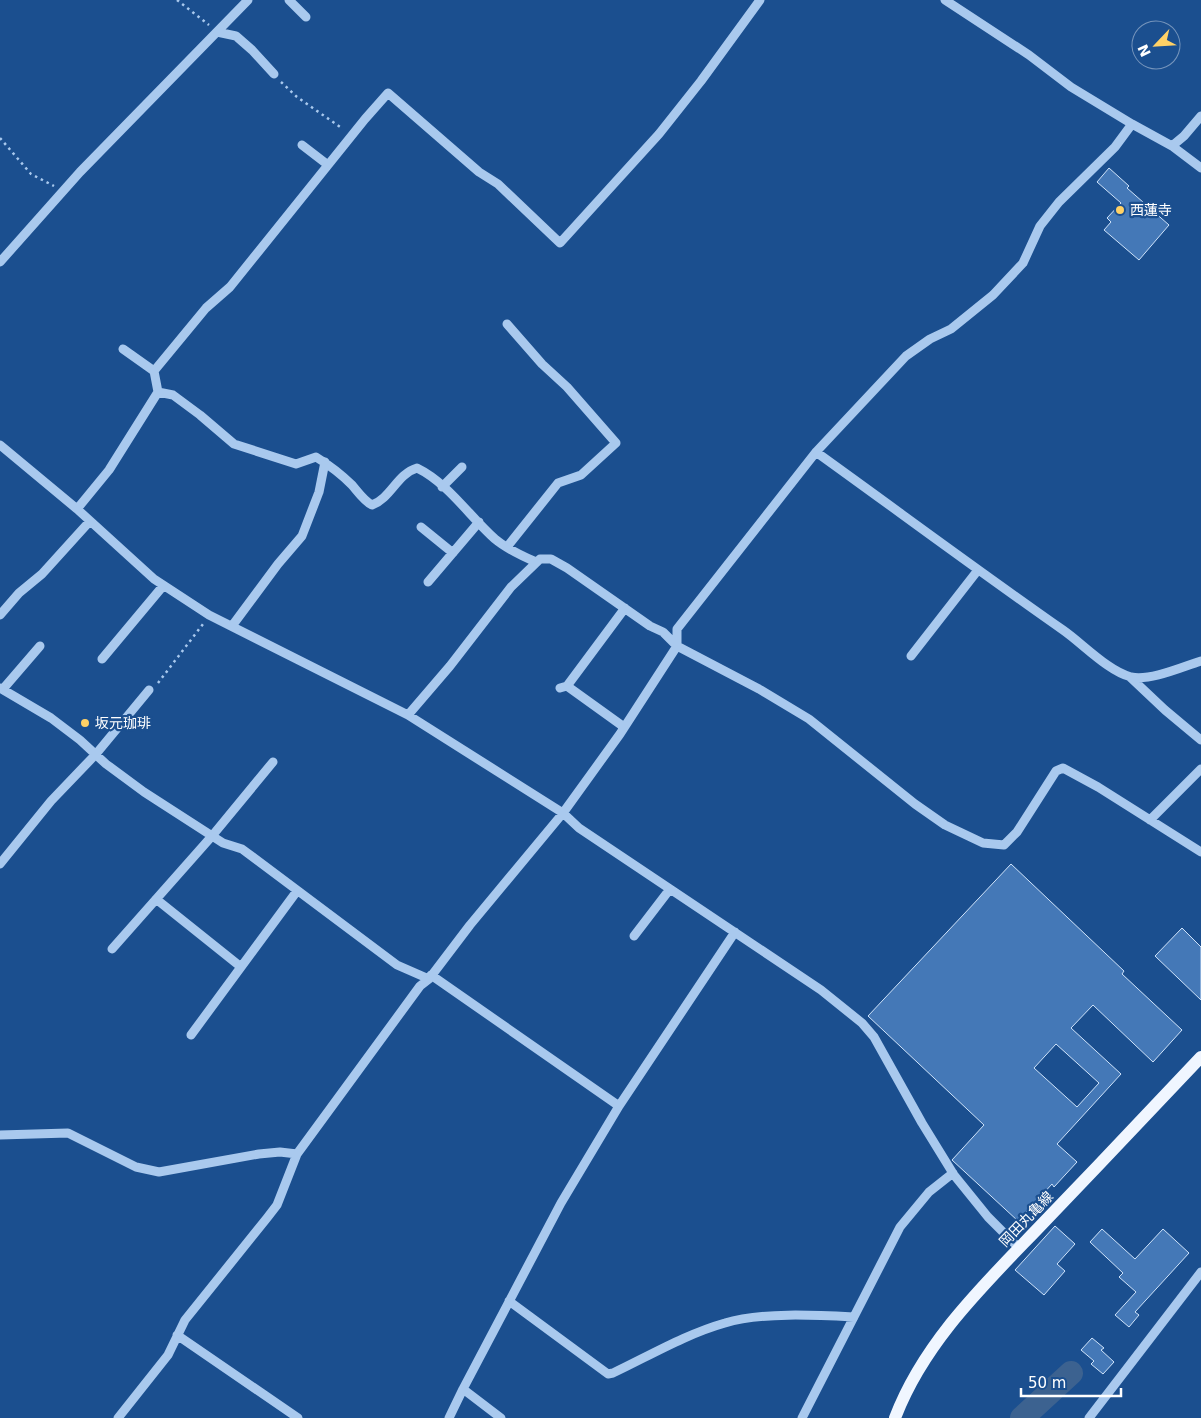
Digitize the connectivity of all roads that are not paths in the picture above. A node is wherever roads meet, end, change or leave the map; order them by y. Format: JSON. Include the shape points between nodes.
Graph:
{"nodes":[{"id":1,"x":248,"y":0,"type":"edge"},
{"id":2,"x":289,"y":0,"type":"edge"},
{"id":3,"x":760,"y":0,"type":"edge"},
{"id":4,"x":945,"y":0,"type":"edge"},
{"id":5,"x":306,"y":17,"type":"dead end"},
{"id":6,"x":217,"y":32,"type":"junction"},
{"id":7,"x":274,"y":74,"type":"road end"},
{"id":8,"x":1201,"y":116,"type":"edge"},
{"id":9,"x":1132,"y":124,"type":"junction"},
{"id":10,"x":302,"y":145,"type":"dead end"},
{"id":11,"x":1172,"y":146,"type":"junction"},
{"id":12,"x":328,"y":165,"type":"junction"},
{"id":13,"x":1201,"y":168,"type":"edge"},
{"id":14,"x":0,"y":262,"type":"edge"},
{"id":15,"x":507,"y":324,"type":"dead end"},
{"id":16,"x":123,"y":350,"type":"dead end"},
{"id":17,"x":154,"y":371,"type":"junction"},
{"id":18,"x":158,"y":392,"type":"junction"},
{"id":19,"x":0,"y":445,"type":"edge"},
{"id":20,"x":816,"y":452,"type":"junction"},
{"id":21,"x":325,"y":462,"type":"junction"},
{"id":22,"x":462,"y":467,"type":"dead end"},
{"id":23,"x":442,"y":487,"type":"junction"},
{"id":24,"x":77,"y":509,"type":"junction"},
{"id":25,"x":90,"y":521,"type":"junction"},
{"id":26,"x":479,"y":522,"type":"junction"},
{"id":27,"x":421,"y":528,"type":"dead end"},
{"id":28,"x":507,"y":547,"type":"junction"},
{"id":29,"x":453,"y":553,"type":"junction"},
{"id":30,"x":536,"y":562,"type":"junction"},
{"id":31,"x":978,"y":570,"type":"junction"},
{"id":32,"x":428,"y":582,"type":"dead end"},
{"id":33,"x":163,"y":586,"type":"junction"},
{"id":34,"x":625,"y":608,"type":"junction"},
{"id":35,"x":0,"y":615,"type":"edge"},
{"id":36,"x":232,"y":626,"type":"junction"},
{"id":37,"x":40,"y":646,"type":"dead end"},
{"id":38,"x":677,"y":646,"type":"junction"},
{"id":39,"x":911,"y":656,"type":"dead end"},
{"id":40,"x":102,"y":660,"type":"dead end"},
{"id":41,"x":1201,"y":661,"type":"edge"},
{"id":42,"x":1130,"y":677,"type":"junction"},
{"id":43,"x":1,"y":688,"type":"edge"},
{"id":44,"x":149,"y":690,"type":"road end"},
{"id":45,"x":408,"y":715,"type":"junction"},
{"id":46,"x":624,"y":727,"type":"junction"},
{"id":47,"x":1201,"y":740,"type":"edge"},
{"id":48,"x":96,"y":754,"type":"junction"},
{"id":49,"x":273,"y":762,"type":"dead end"},
{"id":50,"x":1201,"y":769,"type":"edge"},
{"id":51,"x":563,"y":812,"type":"junction"},
{"id":52,"x":1150,"y":820,"type":"junction"},
{"id":53,"x":212,"y":836,"type":"junction"},
{"id":54,"x":1201,"y":852,"type":"edge"},
{"id":55,"x":0,"y":864,"type":"edge"},
{"id":56,"x":670,"y":889,"type":"junction"},
{"id":57,"x":297,"y":892,"type":"junction"},
{"id":58,"x":156,"y":899,"type":"junction"},
{"id":59,"x":735,"y":932,"type":"junction"},
{"id":60,"x":634,"y":936,"type":"dead end"},
{"id":61,"x":112,"y":949,"type":"dead end"},
{"id":62,"x":241,"y":967,"type":"junction"},
{"id":63,"x":430,"y":977,"type":"junction"},
{"id":64,"x":191,"y":1035,"type":"dead end"},
{"id":65,"x":1201,"y":1057,"type":"edge"},
{"id":66,"x":619,"y":1106,"type":"junction"},
{"id":67,"x":0,"y":1135,"type":"edge"},
{"id":68,"x":297,"y":1154,"type":"junction"},
{"id":69,"x":953,"y":1173,"type":"junction"},
{"id":70,"x":1019,"y":1248,"type":"junction"},
{"id":71,"x":1201,"y":1272,"type":"edge"},
{"id":72,"x":509,"y":1301,"type":"junction"},
{"id":73,"x":854,"y":1317,"type":"junction"},
{"id":74,"x":177,"y":1335,"type":"junction"},
{"id":75,"x":463,"y":1389,"type":"junction"},
{"id":76,"x":897,"y":1414,"type":"edge"},
{"id":77,"x":118,"y":1418,"type":"edge"},
{"id":78,"x":298,"y":1418,"type":"edge"},
{"id":79,"x":449,"y":1418,"type":"edge"},
{"id":80,"x":501,"y":1418,"type":"edge"},
{"id":81,"x":802,"y":1418,"type":"edge"},
{"id":82,"x":887,"y":1418,"type":"edge"},
{"id":83,"x":1088,"y":1418,"type":"edge"}],
"edges":[{"from":1,"to":6,"type":"street"},
{"from":2,"to":5,"type":"street"},
{"from":3,"to":12,"type":"street","via":[[659,134],[560,243],[498,184],[479,172],[388,93]]},
{"from":4,"to":9,"type":"street"},
{"from":6,"to":7,"type":"street","via":[[236,36]]},
{"from":6,"to":14,"type":"street","via":[[64,190]]},
{"from":8,"to":11,"type":"street"},
{"from":9,"to":11,"type":"street"},
{"from":9,"to":20,"type":"street","via":[[1115,146],[1059,202],[1040,226],[1023,263],[993,295],[951,329],[906,356]]},
{"from":10,"to":12,"type":"street"},
{"from":11,"to":13,"type":"street"},
{"from":12,"to":17,"type":"street","via":[[230,287],[206,308]]},
{"from":15,"to":28,"type":"street","via":[[616,443],[581,475],[558,483]]},
{"from":16,"to":17,"type":"street"},
{"from":17,"to":18,"type":"street"},
{"from":18,"to":21,"type":"street","via":[[173,395],[234,444],[296,464],[316,457]]},
{"from":18,"to":24,"type":"street","via":[[109,470]]},
{"from":19,"to":24,"type":"street"},
{"from":20,"to":31,"type":"street"},
{"from":20,"to":38,"type":"street","via":[[677,629]]},
{"from":21,"to":23,"type":"street","via":[[372,505],[380,502],[410,470],[417,468]]},
{"from":21,"to":36,"type":"street","via":[[319,492],[302,536]]},
{"from":22,"to":23,"type":"street"},
{"from":23,"to":26,"type":"street"},
{"from":24,"to":25,"type":"street"},
{"from":25,"to":33,"type":"street"},
{"from":25,"to":35,"type":"street"},
{"from":26,"to":28,"type":"street"},
{"from":26,"to":29,"type":"street"},
{"from":27,"to":29,"type":"street"},
{"from":28,"to":30,"type":"street"},
{"from":29,"to":32,"type":"street"},
{"from":30,"to":34,"type":"street","via":[[551,559]]},
{"from":30,"to":45,"type":"street","via":[[511,587]]},
{"from":31,"to":39,"type":"street"},
{"from":31,"to":42,"type":"street","via":[[1112,668]]},
{"from":33,"to":36,"type":"street","via":[[209,616]]},
{"from":33,"to":40,"type":"street"},
{"from":34,"to":38,"type":"street","via":[[663,632]]},
{"from":34,"to":46,"type":"street","via":[[563,686]]},
{"from":36,"to":45,"type":"street"},
{"from":37,"to":43,"type":"street"},
{"from":38,"to":46,"type":"street"},
{"from":38,"to":52,"type":"street","via":[[809,719],[915,804],[945,825],[983,843],[1004,845],[1017,832],[1056,771],[1063,768]]},
{"from":41,"to":42,"type":"street","via":[[1162,674]]},
{"from":42,"to":47,"type":"street"},
{"from":43,"to":48,"type":"street","via":[[51,718]]},
{"from":44,"to":48,"type":"street"},
{"from":45,"to":51,"type":"street"},
{"from":46,"to":51,"type":"street"},
{"from":48,"to":53,"type":"street","via":[[144,792]]},
{"from":48,"to":55,"type":"street","via":[[51,800]]},
{"from":49,"to":53,"type":"street"},
{"from":50,"to":52,"type":"street"},
{"from":51,"to":56,"type":"street","via":[[579,828]]},
{"from":51,"to":63,"type":"street"},
{"from":52,"to":54,"type":"street"},
{"from":53,"to":57,"type":"street","via":[[242,849]]},
{"from":53,"to":58,"type":"street"},
{"from":56,"to":59,"type":"street"},
{"from":56,"to":60,"type":"street"},
{"from":57,"to":62,"type":"street"},
{"from":57,"to":63,"type":"street","via":[[397,965]]},
{"from":58,"to":61,"type":"street"},
{"from":58,"to":62,"type":"street"},
{"from":59,"to":66,"type":"street"},
{"from":59,"to":69,"type":"street","via":[[862,1022],[874,1037]]},
{"from":62,"to":64,"type":"street"},
{"from":63,"to":66,"type":"street"},
{"from":63,"to":68,"type":"street","via":[[420,986]]},
{"from":65,"to":70,"type":"main road","name":"岡田丸亀線"},
{"from":66,"to":72,"type":"street","via":[[561,1203]]},
{"from":67,"to":68,"type":"street","via":[[68,1133],[136,1167],[159,1172],[259,1154]]},
{"from":68,"to":74,"type":"street","via":[[277,1205],[185,1320]]},
{"from":69,"to":70,"type":"street","via":[[988,1217]]},
{"from":69,"to":73,"type":"street","via":[[929,1192],[900,1227]]},
{"from":70,"to":76,"type":"main road","name":"岡田丸亀線","via":[[951,1323],[921,1363]]},
{"from":71,"to":83,"type":"street"},
{"from":72,"to":73,"type":"street","via":[[608,1374],[725,1322],[754,1317]]},
{"from":72,"to":75,"type":"street"},
{"from":73,"to":81,"type":"street"},
{"from":74,"to":77,"type":"street","via":[[159,1369]]},
{"from":74,"to":78,"type":"street"},
{"from":75,"to":79,"type":"street"},
{"from":75,"to":80,"type":"street"},
{"from":76,"to":82,"type":"street"}]}
